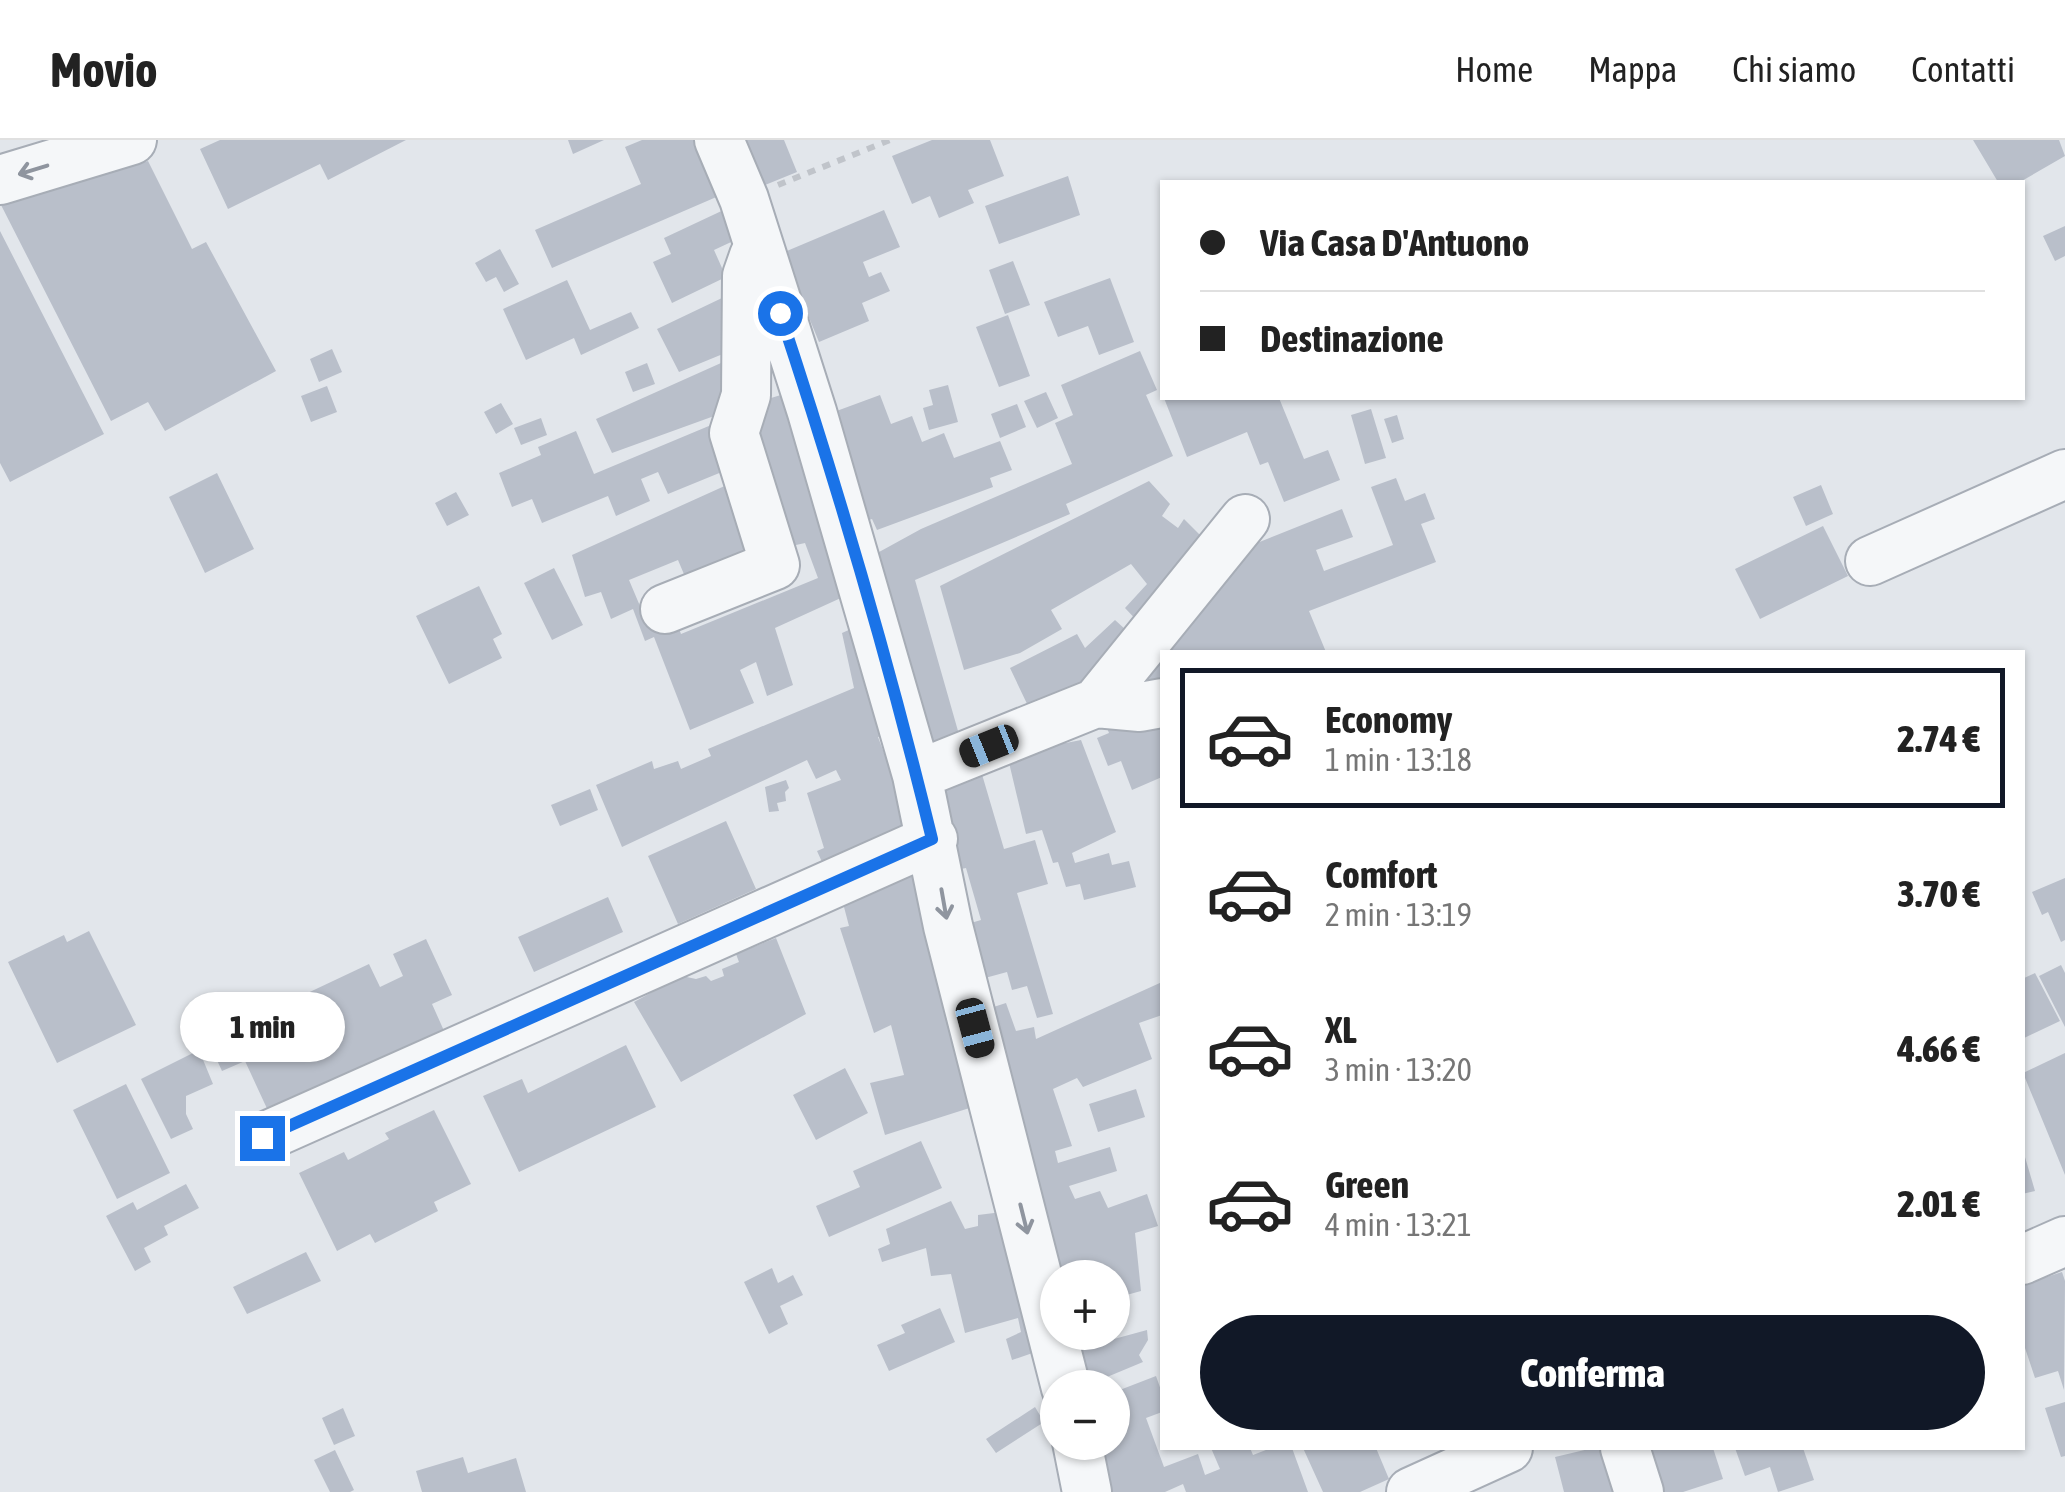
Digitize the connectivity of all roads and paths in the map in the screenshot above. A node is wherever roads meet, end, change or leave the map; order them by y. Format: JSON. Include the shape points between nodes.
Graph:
{"nodes":[{"id":1,"x":132,"y":140,"type":"edge"},
{"id":2,"x":718,"y":140,"type":"edge"},
{"id":3,"x":890,"y":140,"type":"edge"},
{"id":4,"x":0,"y":180,"type":"edge"},
{"id":5,"x":744,"y":198,"type":"junction"},
{"id":6,"x":758,"y":247,"type":"junction"},
{"id":7,"x":2065,"y":474,"type":"edge"},
{"id":8,"x":1245,"y":519,"type":"dead end"},
{"id":9,"x":1870,"y":561,"type":"dead end"},
{"id":10,"x":665,"y":609,"type":"dead end"},
{"id":11,"x":1096,"y":703,"type":"junction"},
{"id":12,"x":1160,"y":704,"type":"edge"},
{"id":13,"x":917,"y":775,"type":"junction"},
{"id":14,"x":932,"y":839,"type":"junction"},
{"id":15,"x":262,"y":1138,"type":"dead end"},
{"id":16,"x":2065,"y":1242,"type":"edge"},
{"id":17,"x":2025,"y":1259,"type":"edge"},
{"id":18,"x":1061,"y":1370,"type":"edge"},
{"id":19,"x":1504,"y":1450,"type":"edge"},
{"id":20,"x":1625,"y":1450,"type":"edge"},
{"id":21,"x":1081,"y":1460,"type":"edge"},
{"id":22,"x":1087,"y":1492,"type":"edge"},
{"id":23,"x":1411,"y":1492,"type":"edge"},
{"id":24,"x":1639,"y":1492,"type":"edge"}],
"edges":[{"from":1,"to":4,"type":"street","one_way":true},
{"from":2,"to":5,"type":"street"},
{"from":3,"to":5,"type":"path"},
{"from":5,"to":6,"type":"street"},
{"from":6,"to":10,"type":"street","via":[[747,276],[746,394],[734,433],[775,565]]},
{"from":6,"to":13,"type":"street"},
{"from":7,"to":9,"type":"street"},
{"from":8,"to":11,"type":"street"},
{"from":11,"to":12,"type":"street"},
{"from":11,"to":13,"type":"street"},
{"from":13,"to":14,"type":"street"},
{"from":14,"to":15,"type":"street"},
{"from":14,"to":18,"type":"street","one_way":true,"via":[[948,926]]},
{"from":16,"to":17,"type":"street"},
{"from":19,"to":23,"type":"street"},
{"from":20,"to":24,"type":"street"},
{"from":21,"to":22,"type":"street"}]}
